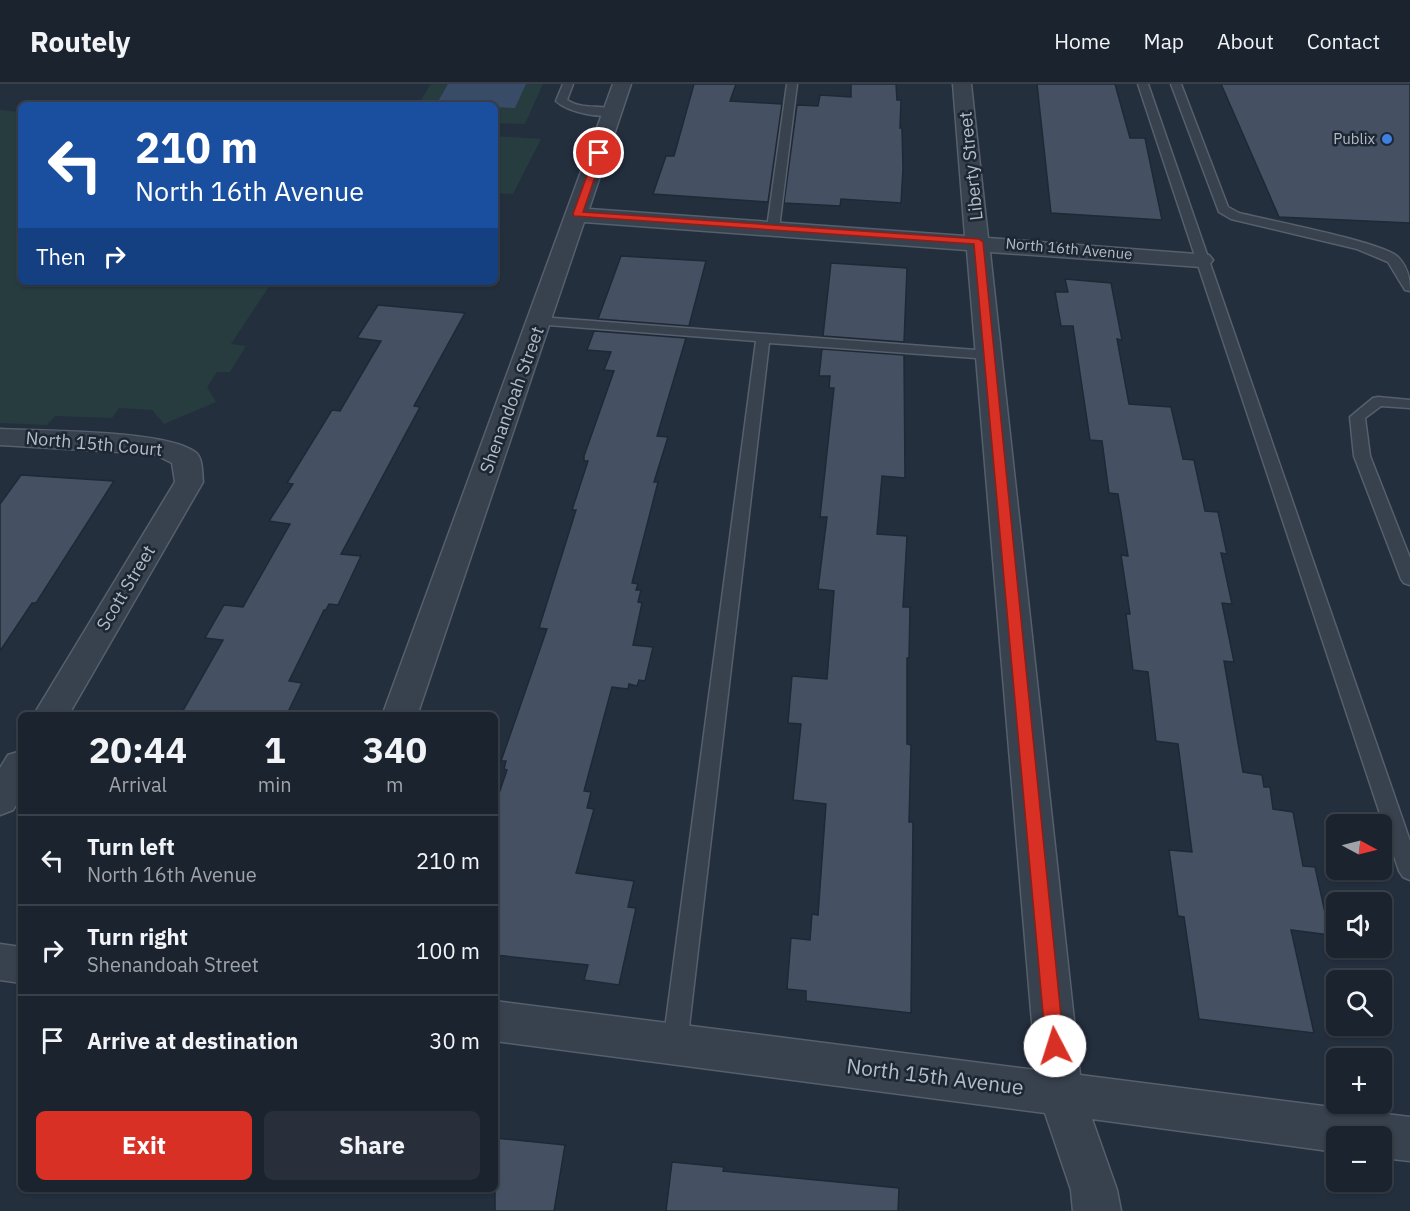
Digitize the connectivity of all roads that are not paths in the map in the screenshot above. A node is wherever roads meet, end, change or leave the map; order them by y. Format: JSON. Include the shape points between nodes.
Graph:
{"nodes":[{"id":1,"x":568,"y":84,"type":"edge"},
{"id":2,"x":622,"y":84,"type":"edge"},
{"id":3,"x":792,"y":84,"type":"edge"},
{"id":4,"x":962,"y":84,"type":"edge"},
{"id":5,"x":1143,"y":84,"type":"edge"},
{"id":6,"x":1176,"y":84,"type":"edge"},
{"id":7,"x":613,"y":112,"type":"junction"},
{"id":8,"x":578,"y":214,"type":"junction"},
{"id":9,"x":773,"y":228,"type":"junction"},
{"id":10,"x":979,"y":242,"type":"junction"},
{"id":11,"x":1201,"y":260,"type":"junction"},
{"id":12,"x":1410,"y":287,"type":"edge"},
{"id":13,"x":540,"y":321,"type":"junction"},
{"id":14,"x":763,"y":338,"type":"junction"},
{"id":15,"x":989,"y":355,"type":"junction"},
{"id":16,"x":1410,"y":404,"type":"edge"},
{"id":17,"x":0,"y":436,"type":"edge"},
{"id":18,"x":186,"y":458,"type":"joint"},
{"id":19,"x":1410,"y":579,"type":"edge"},
{"id":20,"x":52,"y":712,"type":"edge"},
{"id":21,"x":400,"y":712,"type":"edge"},
{"id":22,"x":18,"y":770,"type":"edge"},
{"id":23,"x":0,"y":800,"type":"edge"},
{"id":24,"x":1410,"y":871,"type":"edge"},
{"id":25,"x":0,"y":962,"type":"edge"},
{"id":26,"x":18,"y":965,"type":"edge"},
{"id":27,"x":498,"y":1021,"type":"edge"},
{"id":28,"x":675,"y":1044,"type":"junction"},
{"id":29,"x":1059,"y":1093,"type":"junction"},
{"id":30,"x":1410,"y":1139,"type":"edge"},
{"id":31,"x":1097,"y":1211,"type":"edge"}],
"edges":[{"from":1,"to":7,"type":"lane","via":[[561,101],[567,106]]},
{"from":2,"to":7,"type":"street","name":"Shenandoah Street"},
{"from":3,"to":9,"type":"lane"},
{"from":4,"to":10,"type":"street","name":"Liberty Street"},
{"from":5,"to":11,"type":"lane"},
{"from":6,"to":12,"type":"lane","via":[[1222,209],[1235,216],[1361,246],[1393,259]]},
{"from":7,"to":8,"type":"street","name":"Shenandoah Street"},
{"from":8,"to":9,"type":"street","name":"North 16th Avenue"},
{"from":8,"to":13,"type":"street","name":"Shenandoah Street"},
{"from":9,"to":10,"type":"street","name":"North 16th Avenue"},
{"from":10,"to":11,"type":"street","name":"North 16th Avenue"},
{"from":10,"to":15,"type":"street","name":"Liberty Street"},
{"from":11,"to":24,"type":"lane"},
{"from":13,"to":14,"type":"lane"},
{"from":13,"to":21,"type":"street","name":"Shenandoah Street"},
{"from":14,"to":15,"type":"lane"},
{"from":14,"to":28,"type":"lane"},
{"from":15,"to":29,"type":"street","name":"Liberty Street"},
{"from":16,"to":19,"type":"lane","via":[[1378,401],[1357,417],[1362,456]]},
{"from":17,"to":18,"type":"street","name":"North 15th Court","via":[[159,446]]},
{"from":18,"to":20,"type":"street","name":"Scott Street","via":[[189,482]]},
{"from":22,"to":23,"type":"street"},
{"from":25,"to":26,"type":"street"},
{"from":27,"to":28,"type":"street","name":"North 15th Avenue"},
{"from":28,"to":29,"type":"street","name":"North 15th Avenue"},
{"from":29,"to":30,"type":"street","name":"North 15th Avenue"},
{"from":29,"to":31,"type":"street","name":"Liberty Street","via":[[1094,1190]]}]}
